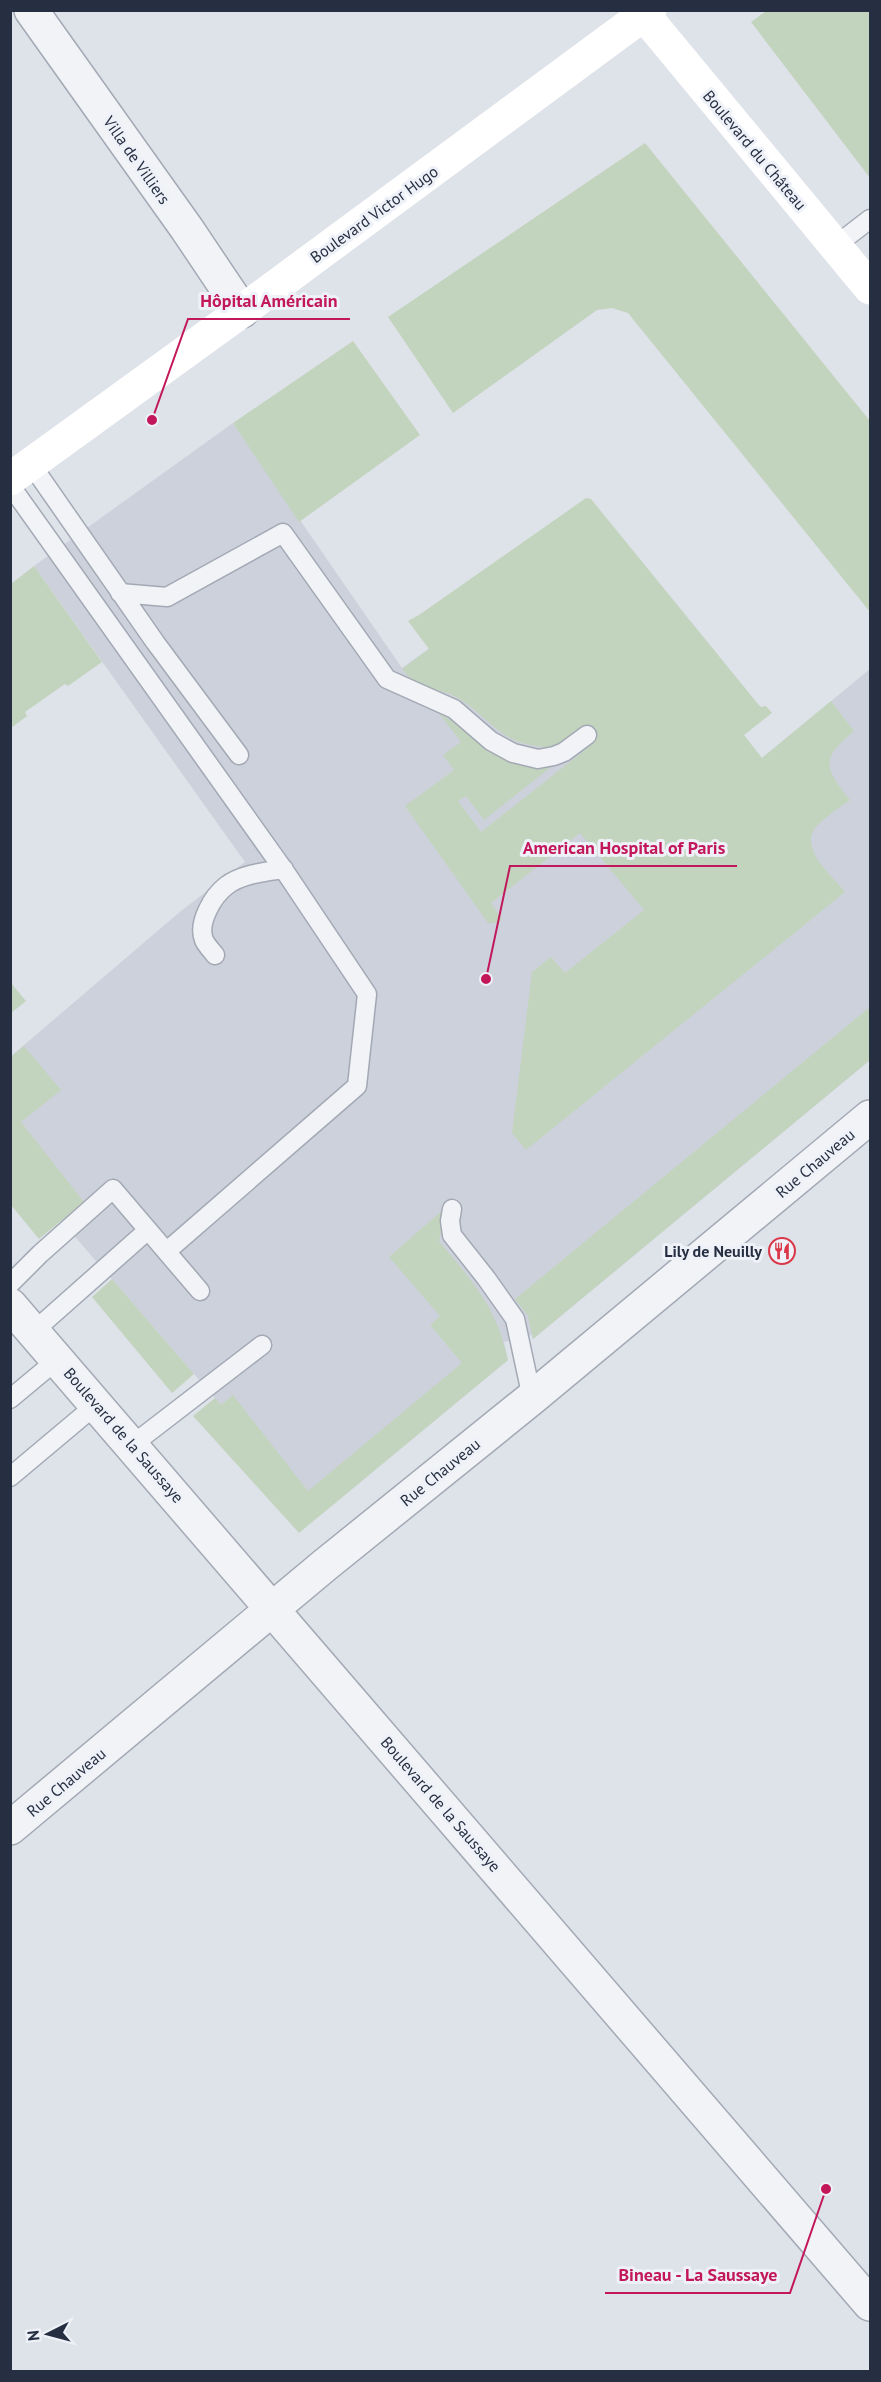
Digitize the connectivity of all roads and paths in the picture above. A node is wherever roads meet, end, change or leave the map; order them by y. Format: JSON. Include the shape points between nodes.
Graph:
{"nodes":[{"id":1,"x":31,"y":10,"type":"edge"},
{"id":2,"x":645,"y":12,"type":"edge"},
{"id":3,"x":870,"y":219,"type":"edge"},
{"id":4,"x":836,"y":246,"type":"junction"},
{"id":5,"x":870,"y":288,"type":"edge"},
{"id":6,"x":242,"y":311,"type":"junction"},
{"id":7,"x":17,"y":476,"type":"edge"},
{"id":8,"x":120,"y":593,"type":"junction"},
{"id":9,"x":587,"y":735,"type":"dead end"},
{"id":10,"x":239,"y":755,"type":"dead end"},
{"id":11,"x":284,"y":869,"type":"junction"},
{"id":12,"x":215,"y":955,"type":"dead end"},
{"id":13,"x":870,"y":1117,"type":"edge"},
{"id":14,"x":452,"y":1209,"type":"dead end"},
{"id":15,"x":148,"y":1230,"type":"junction"},
{"id":16,"x":167,"y":1251,"type":"junction"},
{"id":17,"x":10,"y":1284,"type":"edge"},
{"id":18,"x":200,"y":1291,"type":"dead end"},
{"id":19,"x":10,"y":1305,"type":"edge"},
{"id":20,"x":34,"y":1332,"type":"junction"},
{"id":21,"x":262,"y":1345,"type":"dead end"},
{"id":22,"x":58,"y":1359,"type":"junction"},
{"id":23,"x":532,"y":1398,"type":"junction"},
{"id":24,"x":10,"y":1399,"type":"edge"},
{"id":25,"x":97,"y":1404,"type":"junction"},
{"id":26,"x":132,"y":1445,"type":"junction"},
{"id":27,"x":10,"y":1477,"type":"edge"},
{"id":28,"x":274,"y":1609,"type":"junction"},
{"id":29,"x":10,"y":1828,"type":"edge"},
{"id":30,"x":870,"y":2304,"type":"edge"}],
"edges":[{"from":1,"to":6,"type":"street","name":"Villa de Villiers"},
{"from":2,"to":4,"type":"street","name":"Boulevard du Château"},
{"from":2,"to":6,"type":"street","name":"Boulevard Victor Hugo"},
{"from":3,"to":4,"type":"lane"},
{"from":4,"to":5,"type":"street","name":"Boulevard du Château"},
{"from":6,"to":7,"type":"street","name":"Boulevard Victor Hugo"},
{"from":7,"to":8,"type":"lane"},
{"from":7,"to":11,"type":"lane"},
{"from":8,"to":9,"type":"lane","via":[[167,597],[283,533],[387,679],[454,709],[491,741],[513,753],[538,759],[554,756]]},
{"from":8,"to":10,"type":"lane"},
{"from":11,"to":12,"type":"lane","via":[[242,878],[226,885],[216,896],[203,925],[203,940]]},
{"from":11,"to":16,"type":"lane","via":[[367,994],[357,1086]]},
{"from":13,"to":23,"type":"street","name":"Rue Chauveau"},
{"from":14,"to":23,"type":"lane","via":[[452,1235],[515,1319]]},
{"from":15,"to":16,"type":"lane"},
{"from":15,"to":17,"type":"lane","via":[[114,1189]]},
{"from":15,"to":20,"type":"lane"},
{"from":16,"to":18,"type":"lane"},
{"from":19,"to":20,"type":"street","name":"Boulevard de la Saussaye"},
{"from":20,"to":22,"type":"street","name":"Boulevard de la Saussaye"},
{"from":21,"to":26,"type":"lane"},
{"from":22,"to":24,"type":"lane"},
{"from":22,"to":25,"type":"street","name":"Boulevard de la Saussaye"},
{"from":23,"to":28,"type":"street","name":"Rue Chauveau"},
{"from":25,"to":26,"type":"street","name":"Boulevard de la Saussaye"},
{"from":25,"to":27,"type":"lane"},
{"from":26,"to":28,"type":"street","name":"Boulevard de la Saussaye"},
{"from":28,"to":29,"type":"street","name":"Rue Chauveau"},
{"from":28,"to":30,"type":"street","name":"Boulevard de la Saussaye"}]}
